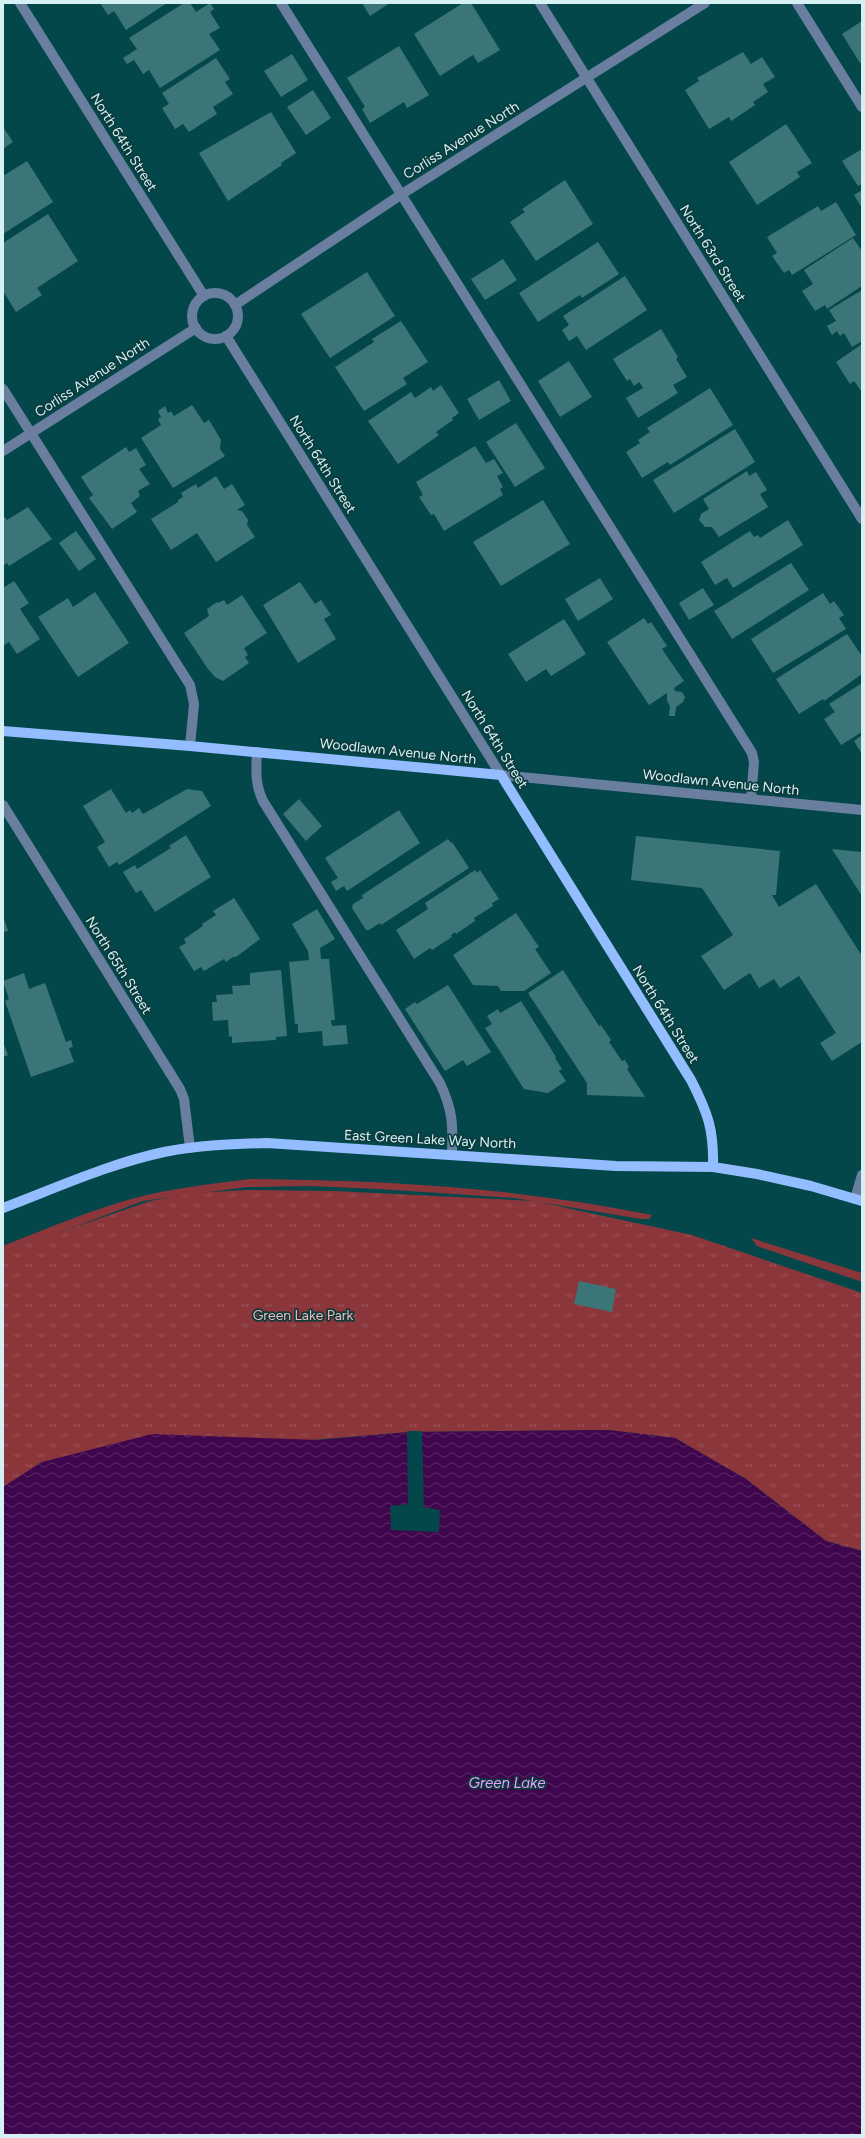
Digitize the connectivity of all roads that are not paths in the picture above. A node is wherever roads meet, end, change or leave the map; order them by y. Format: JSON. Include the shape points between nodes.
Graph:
{"nodes":[{"id":1,"x":20,"y":3,"type":"edge"},
{"id":2,"x":281,"y":3,"type":"edge"},
{"id":3,"x":540,"y":3,"type":"edge"},
{"id":4,"x":705,"y":3,"type":"edge"},
{"id":5,"x":797,"y":3,"type":"edge"},
{"id":6,"x":587,"y":78,"type":"junction"},
{"id":7,"x":862,"y":107,"type":"edge"},
{"id":8,"x":402,"y":194,"type":"junction"},
{"id":9,"x":204,"y":296,"type":"junction"},
{"id":10,"x":235,"y":305,"type":"junction"},
{"id":11,"x":196,"y":328,"type":"junction"},
{"id":12,"x":226,"y":336,"type":"junction"},
{"id":13,"x":3,"y":389,"type":"edge"},
{"id":14,"x":31,"y":433,"type":"junction"},
{"id":15,"x":3,"y":451,"type":"edge"},
{"id":16,"x":862,"y":519,"type":"edge"},
{"id":17,"x":3,"y":731,"type":"edge"},
{"id":18,"x":190,"y":746,"type":"junction"},
{"id":19,"x":257,"y":752,"type":"junction"},
{"id":20,"x":501,"y":775,"type":"junction"},
{"id":21,"x":751,"y":799,"type":"junction"},
{"id":22,"x":3,"y":805,"type":"edge"},
{"id":23,"x":862,"y":810,"type":"edge"},
{"id":24,"x":190,"y":1148,"type":"junction"},
{"id":25,"x":452,"y":1154,"type":"junction"},
{"id":26,"x":713,"y":1167,"type":"junction"},
{"id":27,"x":862,"y":1175,"type":"edge"},
{"id":28,"x":858,"y":1200,"type":"edge"},
{"id":29,"x":3,"y":1208,"type":"edge"}],
"edges":[{"from":1,"to":9,"type":"street","name":"North 64th Street"},
{"from":2,"to":8,"type":"street"},
{"from":3,"to":6,"type":"street","name":"North 63rd Street"},
{"from":4,"to":6,"type":"street","name":"Corliss Avenue North"},
{"from":5,"to":7,"type":"street"},
{"from":6,"to":8,"type":"street","name":"Corliss Avenue North"},
{"from":6,"to":16,"type":"street","name":"North 63rd Street"},
{"from":8,"to":10,"type":"street","name":"Corliss Avenue North"},
{"from":8,"to":21,"type":"street","via":[[752,753],[754,762]]},
{"from":9,"to":10,"type":"street","via":[[213,293],[228,296]]},
{"from":9,"to":11,"type":"street","via":[[193,311]]},
{"from":10,"to":12,"type":"street","via":[[238,316],[236,324]]},
{"from":11,"to":12,"type":"street","via":[[211,338]]},
{"from":11,"to":14,"type":"street","name":"Corliss Avenue North"},
{"from":12,"to":20,"type":"street","name":"North 64th Street"},
{"from":13,"to":14,"type":"street"},
{"from":14,"to":15,"type":"street","name":"Corliss Avenue North"},
{"from":14,"to":18,"type":"street","via":[[190,685],[194,704]]},
{"from":17,"to":18,"type":"main road","name":"Woodlawn Avenue North"},
{"from":18,"to":19,"type":"main road","name":"Woodlawn Avenue North"},
{"from":19,"to":20,"type":"main road","name":"Woodlawn Avenue North"},
{"from":19,"to":25,"type":"street","via":[[255,776],[257,789],[263,801],[440,1083],[450,1104],[453,1122]]},
{"from":20,"to":21,"type":"street","name":"Woodlawn Avenue North"},
{"from":20,"to":26,"type":"main road","name":"North 64th Street","via":[[691,1080],[709,1118]]},
{"from":21,"to":23,"type":"street","name":"Woodlawn Avenue North"},
{"from":22,"to":24,"type":"street","name":"North 65th Street","via":[[180,1089],[184,1099]]},
{"from":24,"to":25,"type":"main road","name":"East Green Lake Way North","via":[[267,1144]]},
{"from":24,"to":29,"type":"main road","name":"East Green Lake Way North","via":[[164,1152],[118,1165]]},
{"from":25,"to":26,"type":"main road","name":"East Green Lake Way North","via":[[616,1166]]},
{"from":26,"to":28,"type":"main road","name":"East Green Lake Way North","via":[[764,1176]]},
{"from":27,"to":28,"type":"street"}]}
